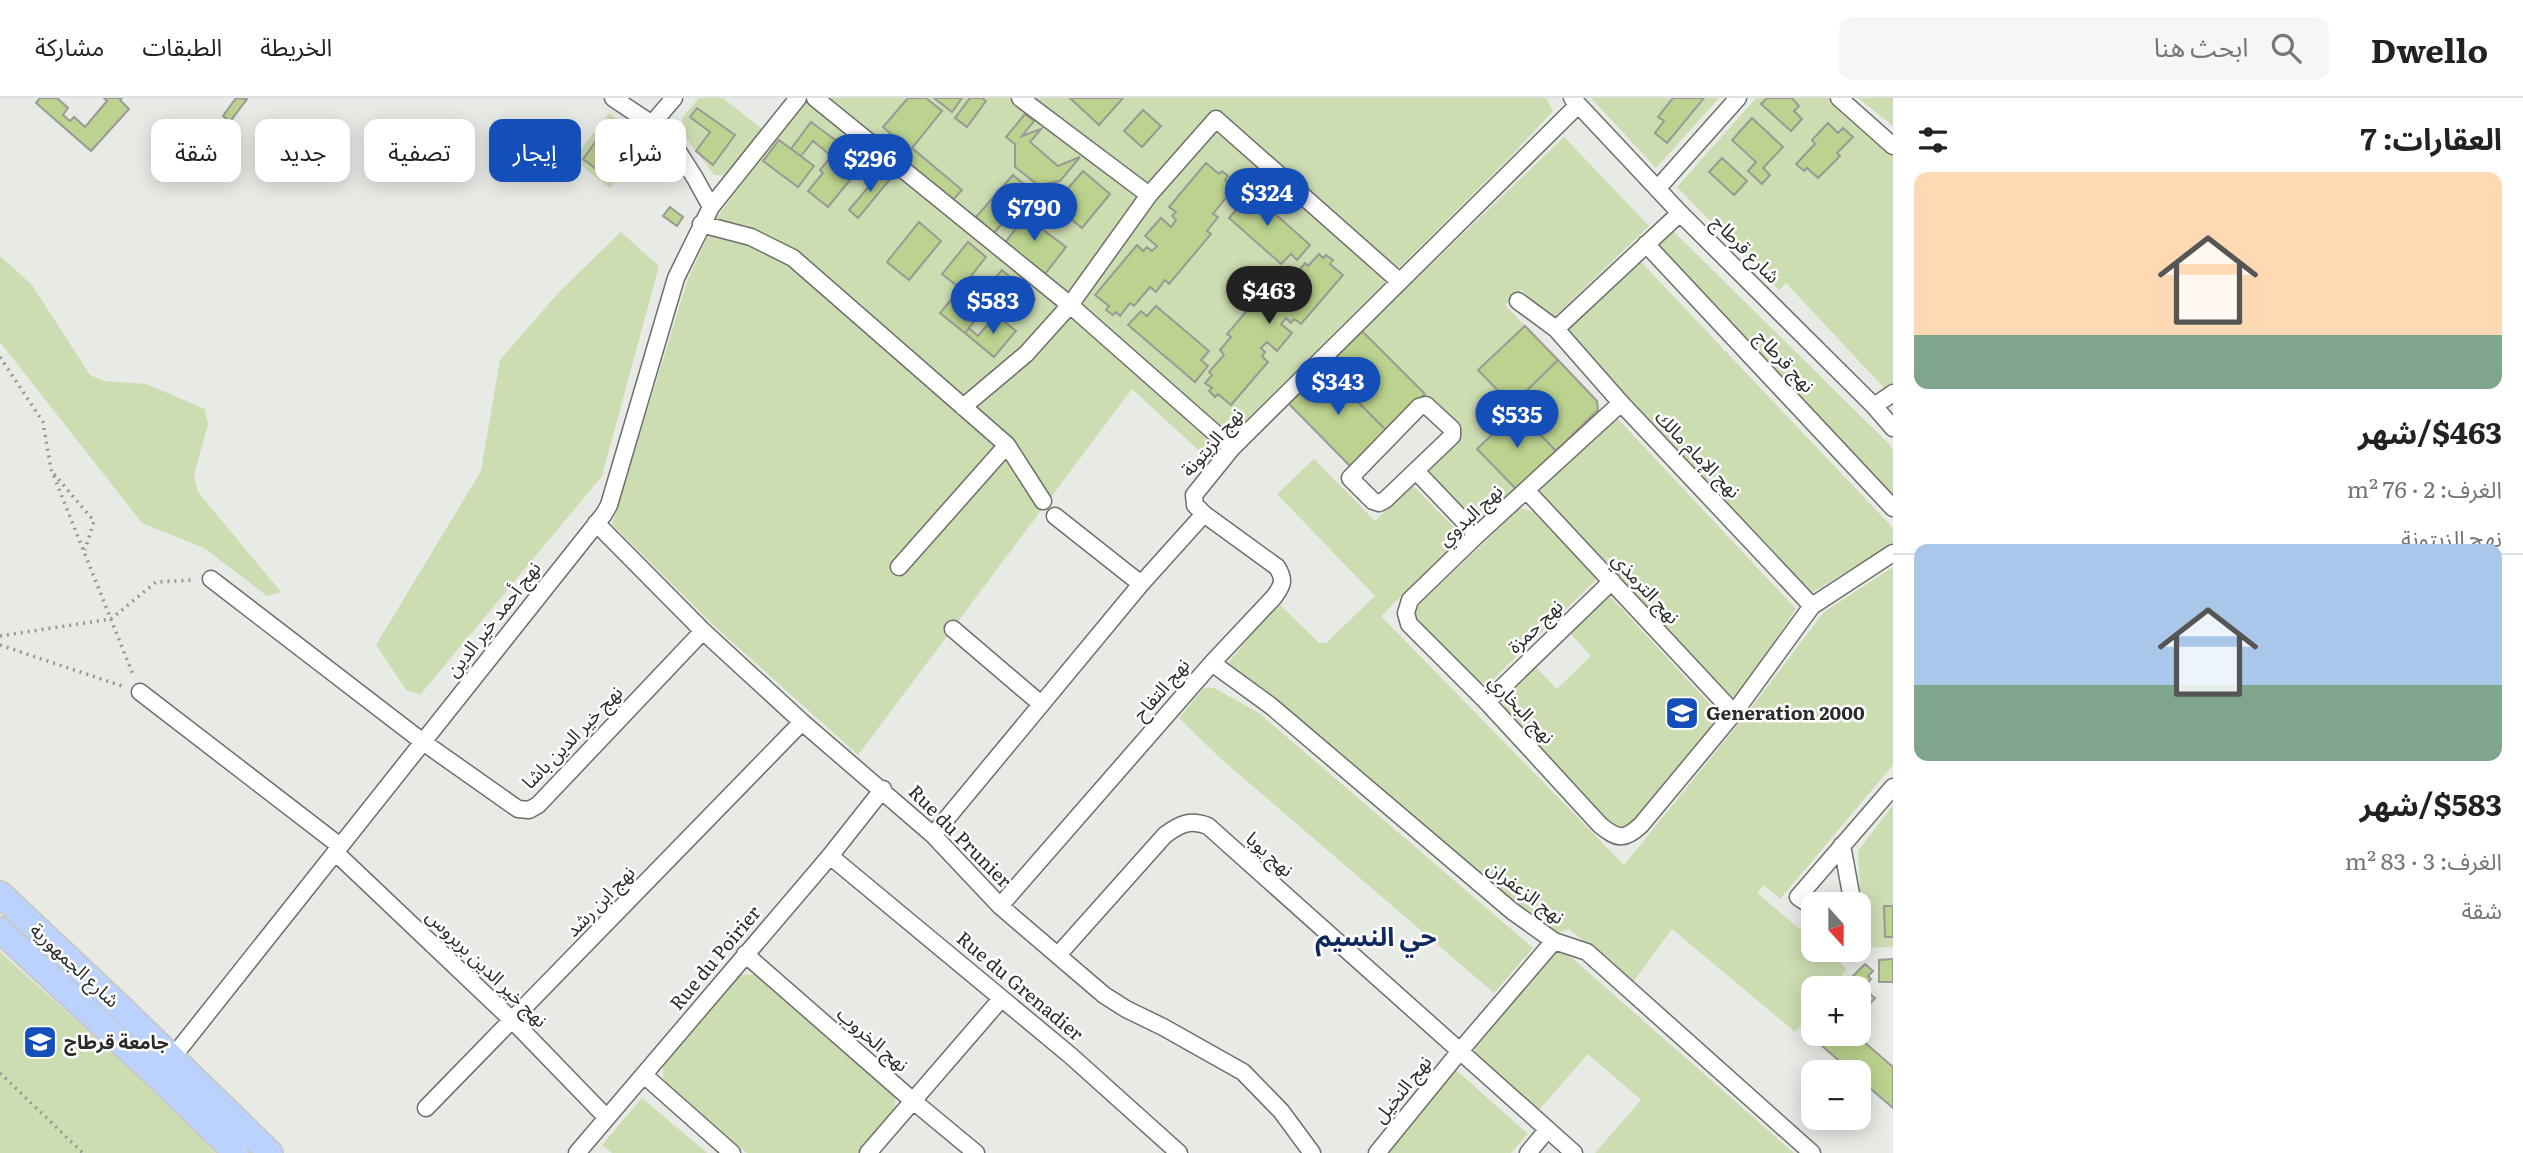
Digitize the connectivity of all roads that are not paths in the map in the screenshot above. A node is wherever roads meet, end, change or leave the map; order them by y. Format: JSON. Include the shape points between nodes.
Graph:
{"nodes":[{"id":1,"x":614,"y":98,"type":"edge"},
{"id":2,"x":674,"y":98,"type":"edge"},
{"id":3,"x":798,"y":98,"type":"edge"},
{"id":4,"x":814,"y":98,"type":"edge"},
{"id":5,"x":1020,"y":98,"type":"edge"},
{"id":6,"x":1738,"y":98,"type":"edge"},
{"id":7,"x":1839,"y":98,"type":"edge"},
{"id":8,"x":1574,"y":102,"type":"edge"},
{"id":9,"x":643,"y":119,"type":"edge"},
{"id":10,"x":656,"y":119,"type":"edge"},
{"id":11,"x":1893,"y":146,"type":"edge"},
{"id":12,"x":686,"y":166,"type":"edge"},
{"id":13,"x":1657,"y":189,"type":"junction"},
{"id":14,"x":1149,"y":195,"type":"junction"},
{"id":15,"x":711,"y":207,"type":"junction"},
{"id":16,"x":1680,"y":213,"type":"junction"},
{"id":17,"x":701,"y":224,"type":"junction"},
{"id":18,"x":1646,"y":244,"type":"junction"},
{"id":19,"x":1398,"y":281,"type":"junction"},
{"id":20,"x":1518,"y":301,"type":"dead end"},
{"id":21,"x":1070,"y":305,"type":"junction"},
{"id":22,"x":1556,"y":329,"type":"junction"},
{"id":23,"x":1893,"y":393,"type":"edge"},
{"id":24,"x":1621,"y":403,"type":"junction"},
{"id":25,"x":1874,"y":406,"type":"junction"},
{"id":26,"x":963,"y":407,"type":"junction"},
{"id":27,"x":1893,"y":428,"type":"edge"},
{"id":28,"x":1007,"y":446,"type":"junction"},
{"id":29,"x":1232,"y":447,"type":"junction"},
{"id":30,"x":1416,"y":471,"type":"junction"},
{"id":31,"x":1527,"y":491,"type":"junction"},
{"id":32,"x":1043,"y":501,"type":"dead end"},
{"id":33,"x":1893,"y":508,"type":"edge"},
{"id":34,"x":1203,"y":514,"type":"junction"},
{"id":35,"x":1055,"y":516,"type":"dead end"},
{"id":36,"x":596,"y":523,"type":"junction"},
{"id":37,"x":1477,"y":536,"type":"junction"},
{"id":38,"x":1893,"y":554,"type":"edge"},
{"id":39,"x":899,"y":567,"type":"dead end"},
{"id":40,"x":211,"y":579,"type":"road end"},
{"id":41,"x":1612,"y":581,"type":"junction"},
{"id":42,"x":1141,"y":584,"type":"junction"},
{"id":43,"x":1410,"y":600,"type":"joint"},
{"id":44,"x":1812,"y":606,"type":"junction"},
{"id":45,"x":953,"y":629,"type":"dead end"},
{"id":46,"x":703,"y":631,"type":"junction"},
{"id":47,"x":1212,"y":663,"type":"junction"},
{"id":48,"x":140,"y":692,"type":"road end"},
{"id":49,"x":1487,"y":702,"type":"junction"},
{"id":50,"x":1041,"y":704,"type":"junction"},
{"id":51,"x":1734,"y":713,"type":"junction"},
{"id":52,"x":802,"y":722,"type":"junction"},
{"id":53,"x":423,"y":742,"type":"junction"},
{"id":54,"x":1893,"y":787,"type":"edge"},
{"id":55,"x":883,"y":789,"type":"junction"},
{"id":56,"x":933,"y":835,"type":"junction"},
{"id":57,"x":1842,"y":845,"type":"junction"},
{"id":58,"x":338,"y":849,"type":"junction"},
{"id":59,"x":830,"y":856,"type":"junction"},
{"id":60,"x":1802,"y":892,"type":"edge"},
{"id":61,"x":1851,"y":892,"type":"edge"},
{"id":62,"x":0,"y":894,"type":"edge"},
{"id":63,"x":1000,"y":905,"type":"junction"},
{"id":64,"x":0,"y":930,"type":"edge"},
{"id":65,"x":1553,"y":941,"type":"junction"},
{"id":66,"x":745,"y":954,"type":"junction"},
{"id":67,"x":1058,"y":955,"type":"junction"},
{"id":68,"x":1001,"y":999,"type":"junction"},
{"id":69,"x":513,"y":1021,"type":"junction"},
{"id":70,"x":1460,"y":1051,"type":"junction"},
{"id":71,"x":172,"y":1058,"type":"junction"},
{"id":72,"x":643,"y":1075,"type":"junction"},
{"id":73,"x":912,"y":1100,"type":"junction"},
{"id":74,"x":426,"y":1108,"type":"dead end"},
{"id":75,"x":606,"y":1117,"type":"junction"},
{"id":76,"x":1547,"y":1130,"type":"junction"},
{"id":77,"x":236,"y":1153,"type":"edge"},
{"id":78,"x":270,"y":1153,"type":"edge"},
{"id":79,"x":577,"y":1153,"type":"edge"},
{"id":80,"x":732,"y":1153,"type":"edge"},
{"id":81,"x":868,"y":1153,"type":"edge"},
{"id":82,"x":976,"y":1153,"type":"edge"},
{"id":83,"x":1179,"y":1153,"type":"edge"},
{"id":84,"x":1312,"y":1153,"type":"edge"},
{"id":85,"x":1377,"y":1153,"type":"edge"},
{"id":86,"x":1528,"y":1153,"type":"edge"},
{"id":87,"x":1574,"y":1153,"type":"edge"},
{"id":88,"x":1812,"y":1153,"type":"edge"}],
"edges":[{"from":1,"to":9,"type":"street"},
{"from":2,"to":10,"type":"street"},
{"from":3,"to":15,"type":"street","name":"نهج أحمد خير الدين"},
{"from":4,"to":21,"type":"street"},
{"from":5,"to":14,"type":"street"},
{"from":6,"to":13,"type":"street"},
{"from":7,"to":11,"type":"street"},
{"from":8,"to":13,"type":"street","name":"شارع قرطاج"},
{"from":8,"to":19,"type":"street","name":"نهج الزيتونة"},
{"from":12,"to":15,"type":"street"},
{"from":13,"to":16,"type":"street","name":"شارع قرطاج"},
{"from":14,"to":19,"type":"street","via":[[1216,119]]},
{"from":14,"to":21,"type":"street"},
{"from":15,"to":17,"type":"street","name":"نهج أحمد خير الدين"},
{"from":16,"to":18,"type":"street"},
{"from":16,"to":25,"type":"street","name":"شارع قرطاج"},
{"from":17,"to":26,"type":"street","via":[[751,237],[793,258]]},
{"from":17,"to":36,"type":"street","name":"نهج أحمد خير الدين","via":[[676,278],[609,505]]},
{"from":18,"to":22,"type":"street"},
{"from":18,"to":33,"type":"street","name":"نهج قرطاج"},
{"from":19,"to":29,"type":"street","name":"نهج الزيتونة"},
{"from":20,"to":22,"type":"street","name":"نهج الإمام مالك"},
{"from":21,"to":26,"type":"street","via":[[1026,354]]},
{"from":21,"to":29,"type":"street"},
{"from":22,"to":24,"type":"street","name":"نهج الإمام مالك"},
{"from":23,"to":25,"type":"street"},
{"from":24,"to":31,"type":"street","name":"نهج البدوي"},
{"from":24,"to":44,"type":"street","name":"نهج الإمام مالك"},
{"from":25,"to":27,"type":"street","name":"شارع قرطاج"},
{"from":26,"to":28,"type":"street"},
{"from":28,"to":32,"type":"street"},
{"from":28,"to":39,"type":"street"},
{"from":29,"to":34,"type":"street","name":"نهج الزيتونة","via":[[1194,495]]},
{"from":30,"to":30,"type":"street","via":[[1453,434],[1426,405],[1350,478],[1379,503]]},
{"from":30,"to":37,"type":"street"},
{"from":31,"to":37,"type":"street","name":"نهج البدوي"},
{"from":31,"to":41,"type":"street","name":"نهج الترمذي"},
{"from":34,"to":42,"type":"street"},
{"from":34,"to":47,"type":"street","name":"نهج التفاح","via":[[1277,566],[1283,576],[1283,586],[1275,597]]},
{"from":35,"to":42,"type":"street"},
{"from":36,"to":46,"type":"street","name":"Rue du Prunier"},
{"from":36,"to":53,"type":"street","name":"نهج أحمد خير الدين"},
{"from":37,"to":43,"type":"street","name":"نهج البدوي"},
{"from":38,"to":44,"type":"street"},
{"from":40,"to":53,"type":"street"},
{"from":41,"to":49,"type":"street","name":"نهج حمزة"},
{"from":41,"to":51,"type":"street","name":"نهج الترمذي"},
{"from":42,"to":50,"type":"street"},
{"from":43,"to":49,"type":"street","name":"نهج البخاري","via":[[1409,624]]},
{"from":44,"to":51,"type":"street"},
{"from":45,"to":50,"type":"street"},
{"from":46,"to":52,"type":"street","name":"Rue du Prunier"},
{"from":46,"to":53,"type":"street","name":"نهج خير الدين باشا","via":[[529,810],[511,806]]},
{"from":47,"to":63,"type":"street","name":"نهج التفاح"},
{"from":47,"to":65,"type":"street","name":"نهج الزعفران","via":[[1271,706],[1468,875]]},
{"from":48,"to":58,"type":"street"},
{"from":49,"to":51,"type":"street","name":"نهج البخاري","via":[[1600,825],[1623,837],[1632,834]]},
{"from":50,"to":56,"type":"street"},
{"from":52,"to":55,"type":"street","name":"Rue du Prunier"},
{"from":52,"to":69,"type":"street","name":"نهج ابن رشد"},
{"from":53,"to":58,"type":"street","name":"نهج أحمد خير الدين"},
{"from":54,"to":57,"type":"street"},
{"from":55,"to":56,"type":"street","name":"Rue du Prunier"},
{"from":55,"to":59,"type":"street","name":"Rue du Poirier"},
{"from":56,"to":63,"type":"street","name":"Rue du Prunier"},
{"from":57,"to":60,"type":"street"},
{"from":57,"to":61,"type":"street"},
{"from":58,"to":69,"type":"street","name":"نهج خير الدين بربروس"},
{"from":58,"to":71,"type":"street","name":"نهج أحمد خير الدين"},
{"from":59,"to":66,"type":"street","name":"Rue du Poirier"},
{"from":59,"to":68,"type":"street","name":"Rue du Grenadier"},
{"from":62,"to":71,"type":"highway","name":"شارع الجمهورية"},
{"from":63,"to":67,"type":"street","name":"Rue du Prunier"},
{"from":64,"to":77,"type":"highway","name":"شارع الجمهورية"},
{"from":65,"to":70,"type":"street"},
{"from":65,"to":88,"type":"street","name":"نهج الزعفران","via":[[1587,952]]},
{"from":66,"to":72,"type":"street","name":"Rue du Poirier"},
{"from":66,"to":73,"type":"street","name":"نهج الخروب"},
{"from":67,"to":70,"type":"street","name":"نهج يوبا","via":[[1165,835],[1194,821],[1208,826]]},
{"from":67,"to":84,"type":"street","name":"Rue du Prunier","via":[[1126,1009],[1243,1072],[1281,1111]]},
{"from":68,"to":73,"type":"street"},
{"from":68,"to":83,"type":"street","name":"Rue du Grenadier"},
{"from":69,"to":74,"type":"street","name":"نهج ابن رشد"},
{"from":69,"to":75,"type":"street","name":"نهج خير الدين بربروس"},
{"from":70,"to":76,"type":"street","name":"نهج يوبا"},
{"from":70,"to":85,"type":"street","name":"نهج النخيل"},
{"from":71,"to":78,"type":"highway","name":"شارع الجمهورية"},
{"from":72,"to":75,"type":"street","name":"Rue du Poirier"},
{"from":72,"to":80,"type":"street"},
{"from":73,"to":81,"type":"street"},
{"from":73,"to":82,"type":"street","name":"نهج الخروب"},
{"from":75,"to":79,"type":"street","name":"Rue du Poirier"},
{"from":76,"to":86,"type":"street"},
{"from":76,"to":87,"type":"street","name":"نهج يوبا"}]}
